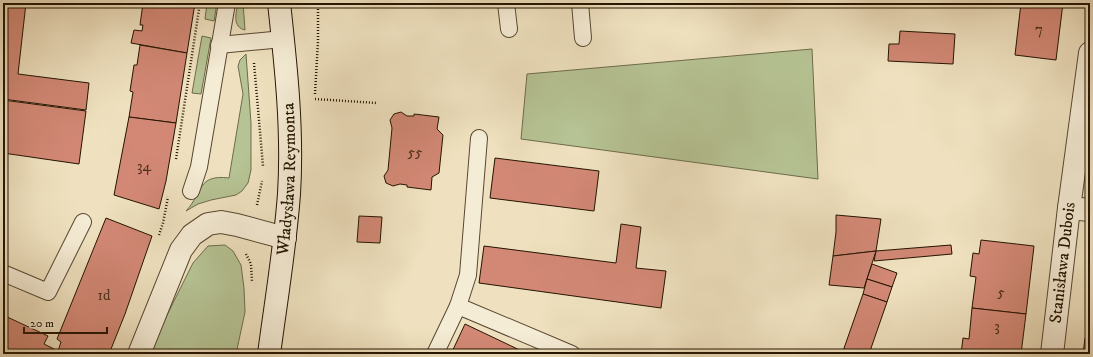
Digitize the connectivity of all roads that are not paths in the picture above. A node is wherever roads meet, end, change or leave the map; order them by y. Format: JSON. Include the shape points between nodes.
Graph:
{"nodes":[{"id":1,"x":226,"y":3,"type":"edge"},
{"id":2,"x":279,"y":3,"type":"edge"},
{"id":3,"x":506,"y":3,"type":"edge"},
{"id":4,"x":580,"y":3,"type":"edge"},
{"id":5,"x":509,"y":29,"type":"dead end"},
{"id":6,"x":583,"y":38,"type":"dead end"},
{"id":7,"x":283,"y":39,"type":"junction"},
{"id":8,"x":219,"y":45,"type":"junction"},
{"id":9,"x":1090,"y":53,"type":"edge"},
{"id":10,"x":479,"y":138,"type":"dead end"},
{"id":11,"x":191,"y":191,"type":"dead end"},
{"id":12,"x":1080,"y":209,"type":"edge"},
{"id":13,"x":83,"y":222,"type":"dead end"},
{"id":14,"x":285,"y":238,"type":"junction"},
{"id":15,"x":3,"y":273,"type":"edge"},
{"id":16,"x":458,"y":306,"type":"junction"},
{"id":17,"x":140,"y":354,"type":"edge"},
{"id":18,"x":269,"y":354,"type":"edge"},
{"id":19,"x":435,"y":354,"type":"edge"},
{"id":20,"x":572,"y":354,"type":"edge"},
{"id":21,"x":1052,"y":354,"type":"edge"}],
"edges":[{"from":1,"to":8,"type":"lane"},
{"from":2,"to":7,"type":"street","name":"Władysława Reymonta"},
{"from":3,"to":5,"type":"lane"},
{"from":4,"to":6,"type":"lane"},
{"from":7,"to":8,"type":"lane"},
{"from":7,"to":14,"type":"street","name":"Władysława Reymonta","via":[[289,121],[289,193]]},
{"from":8,"to":11,"type":"lane","via":[[199,167]]},
{"from":9,"to":12,"type":"street","name":"Stanisława Dubois"},
{"from":10,"to":16,"type":"lane","via":[[468,274]]},
{"from":12,"to":21,"type":"street","name":"Stanisława Dubois"},
{"from":13,"to":15,"type":"lane","via":[[48,292]]},
{"from":14,"to":17,"type":"street","via":[[222,222],[208,224],[192,235],[181,250]]},
{"from":14,"to":18,"type":"street","name":"Władysława Reymonta"},
{"from":16,"to":19,"type":"lane"},
{"from":16,"to":20,"type":"lane"}]}
